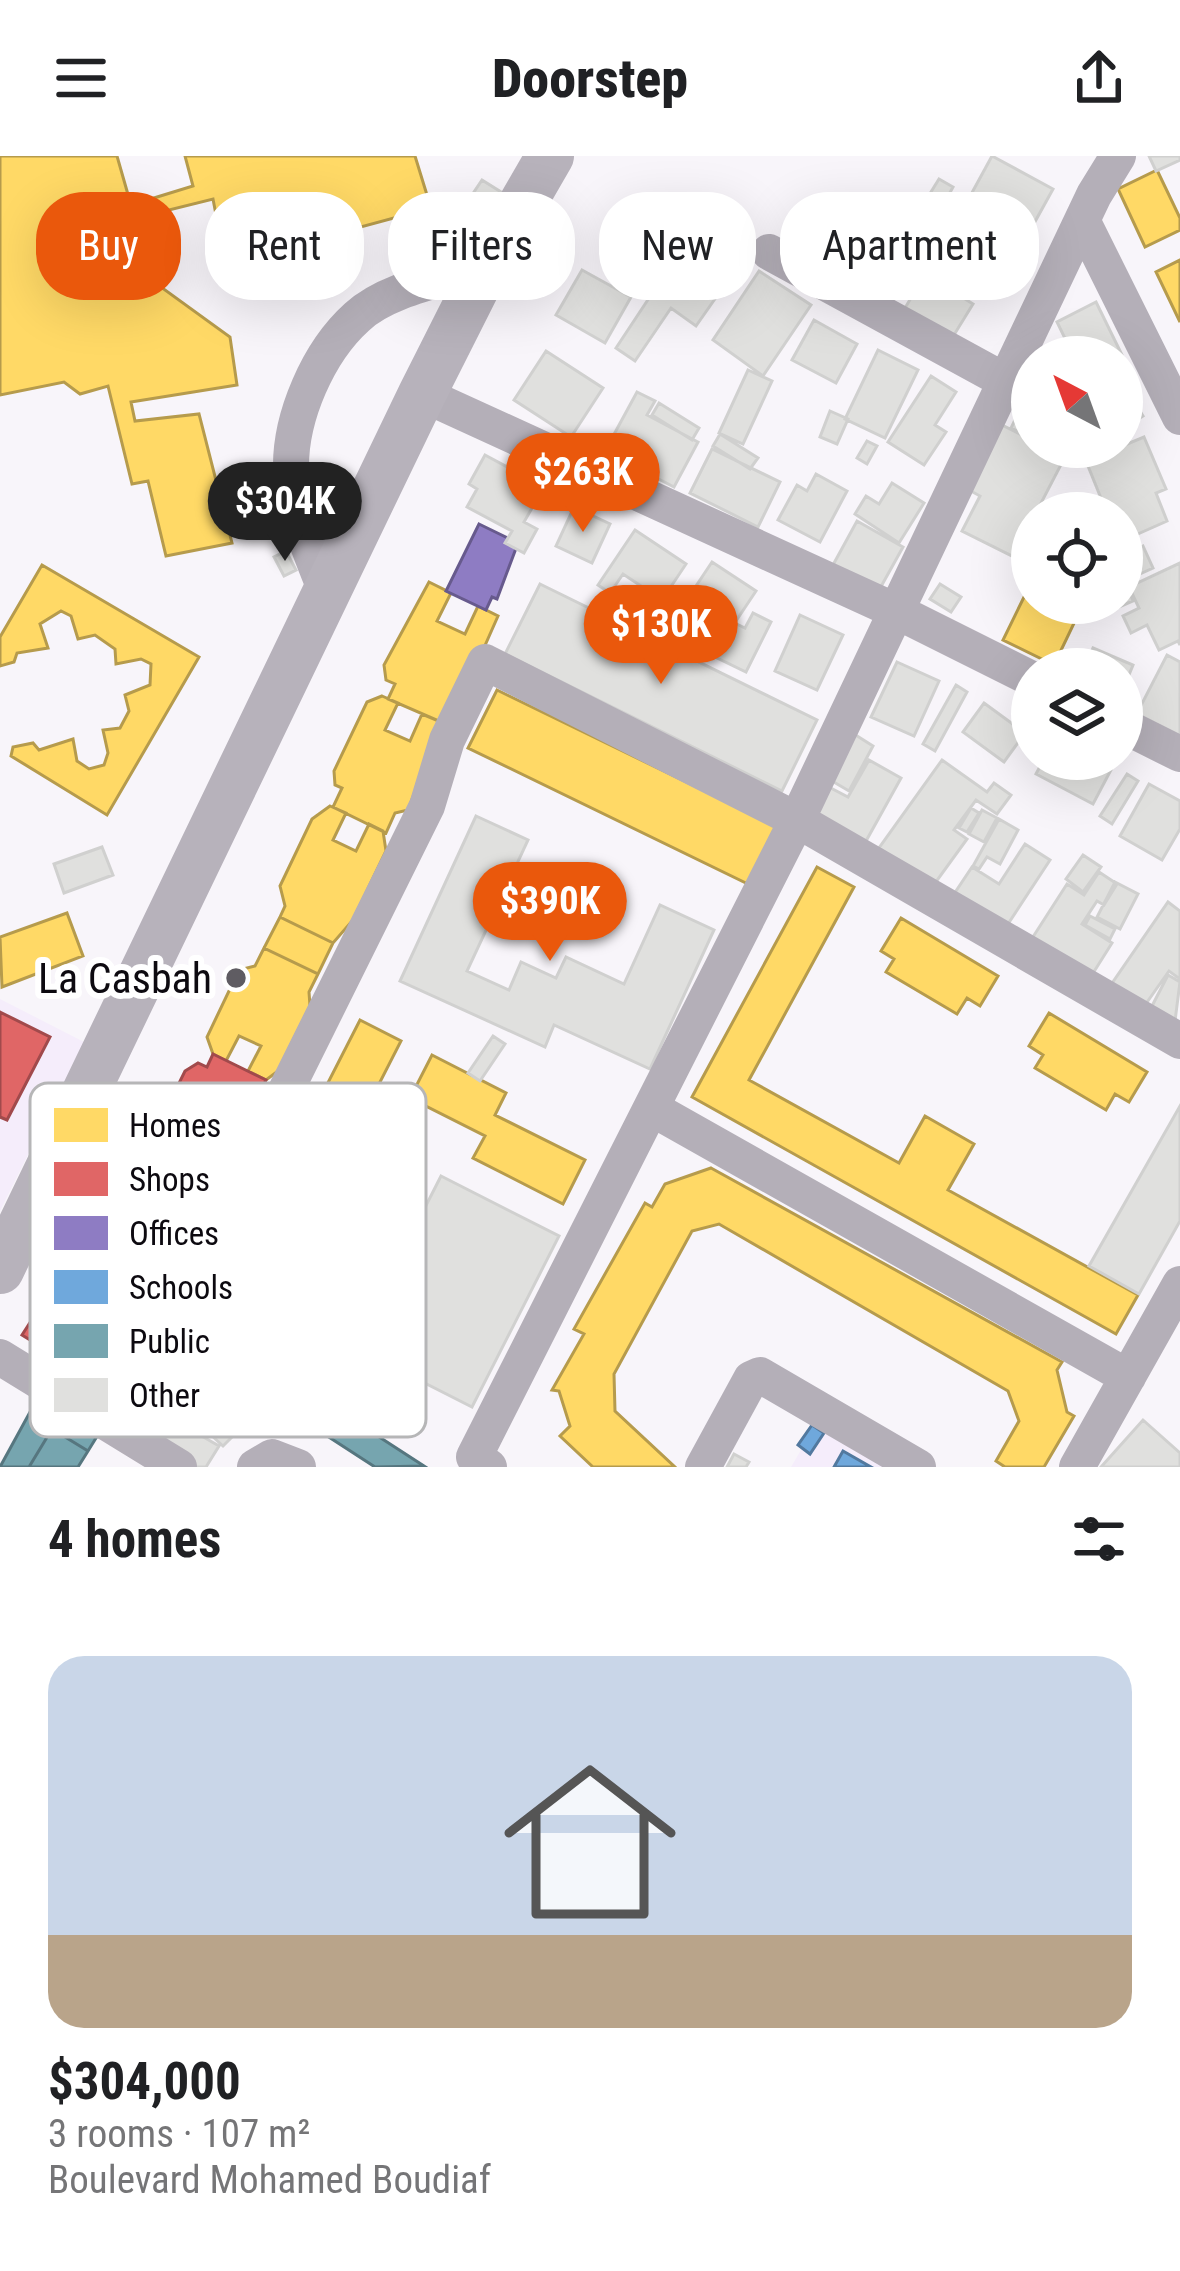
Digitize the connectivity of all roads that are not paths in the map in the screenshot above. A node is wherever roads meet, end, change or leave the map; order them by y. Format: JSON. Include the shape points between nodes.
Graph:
{"nodes":[{"id":1,"x":550,"y":156,"type":"edge"},
{"id":2,"x":1118,"y":156,"type":"edge"},
{"id":3,"x":529,"y":192,"type":"edge"},
{"id":4,"x":1082,"y":220,"type":"junction"},
{"id":5,"x":769,"y":252,"type":"dead end"},
{"id":6,"x":388,"y":300,"type":"edge"},
{"id":7,"x":470,"y":300,"type":"edge"},
{"id":8,"x":1007,"y":382,"type":"junction"},
{"id":9,"x":422,"y":394,"type":"junction"},
{"id":10,"x":1180,"y":417,"type":"edge"},
{"id":11,"x":327,"y":594,"type":"junction"},
{"id":12,"x":898,"y":612,"type":"junction"},
{"id":13,"x":1011,"y":668,"type":"edge"},
{"id":14,"x":1143,"y":735,"type":"edge"},
{"id":15,"x":1180,"y":754,"type":"edge"},
{"id":16,"x":797,"y":820,"type":"junction"},
{"id":17,"x":1180,"y":1041,"type":"edge"},
{"id":18,"x":90,"y":1083,"type":"edge"},
{"id":19,"x":290,"y":1083,"type":"edge"},
{"id":20,"x":651,"y":1108,"type":"junction"},
{"id":21,"x":30,"y":1208,"type":"edge"},
{"id":22,"x":0,"y":1270,"type":"edge"},
{"id":23,"x":1180,"y":1285,"type":"edge"},
{"id":24,"x":0,"y":1357,"type":"edge"},
{"id":25,"x":30,"y":1377,"type":"edge"},
{"id":26,"x":1127,"y":1377,"type":"junction"},
{"id":27,"x":121,"y":1437,"type":"edge"},
{"id":28,"x":159,"y":1462,"type":"edge"},
{"id":29,"x":255,"y":1467,"type":"edge"},
{"id":30,"x":298,"y":1467,"type":"edge"},
{"id":31,"x":489,"y":1467,"type":"edge"},
{"id":32,"x":703,"y":1467,"type":"edge"},
{"id":33,"x":918,"y":1467,"type":"edge"},
{"id":34,"x":1077,"y":1467,"type":"edge"}],
"edges":[{"from":1,"to":3,"type":"main road"},
{"from":2,"to":4,"type":"street"},
{"from":4,"to":8,"type":"street"},
{"from":4,"to":10,"type":"street"},
{"from":5,"to":8,"type":"street"},
{"from":6,"to":11,"type":"street","via":[[357,317],[319,366],[297,423],[290,470]]},
{"from":7,"to":9,"type":"main road"},
{"from":8,"to":12,"type":"street"},
{"from":9,"to":11,"type":"main road"},
{"from":9,"to":12,"type":"street"},
{"from":11,"to":18,"type":"main road"},
{"from":12,"to":13,"type":"street"},
{"from":12,"to":16,"type":"street"},
{"from":14,"to":15,"type":"street"},
{"from":16,"to":17,"type":"street"},
{"from":16,"to":19,"type":"street","via":[[485,662],[447,740],[427,806]]},
{"from":16,"to":20,"type":"street"},
{"from":20,"to":26,"type":"street"},
{"from":20,"to":31,"type":"street","via":[[474,1457]]},
{"from":21,"to":22,"type":"main road"},
{"from":23,"to":26,"type":"street"},
{"from":24,"to":25,"type":"street"},
{"from":26,"to":34,"type":"street"},
{"from":27,"to":28,"type":"street"},
{"from":29,"to":30,"type":"street","via":[[272,1457]]},
{"from":32,"to":33,"type":"street","via":[[751,1379],[760,1376]]}]}
